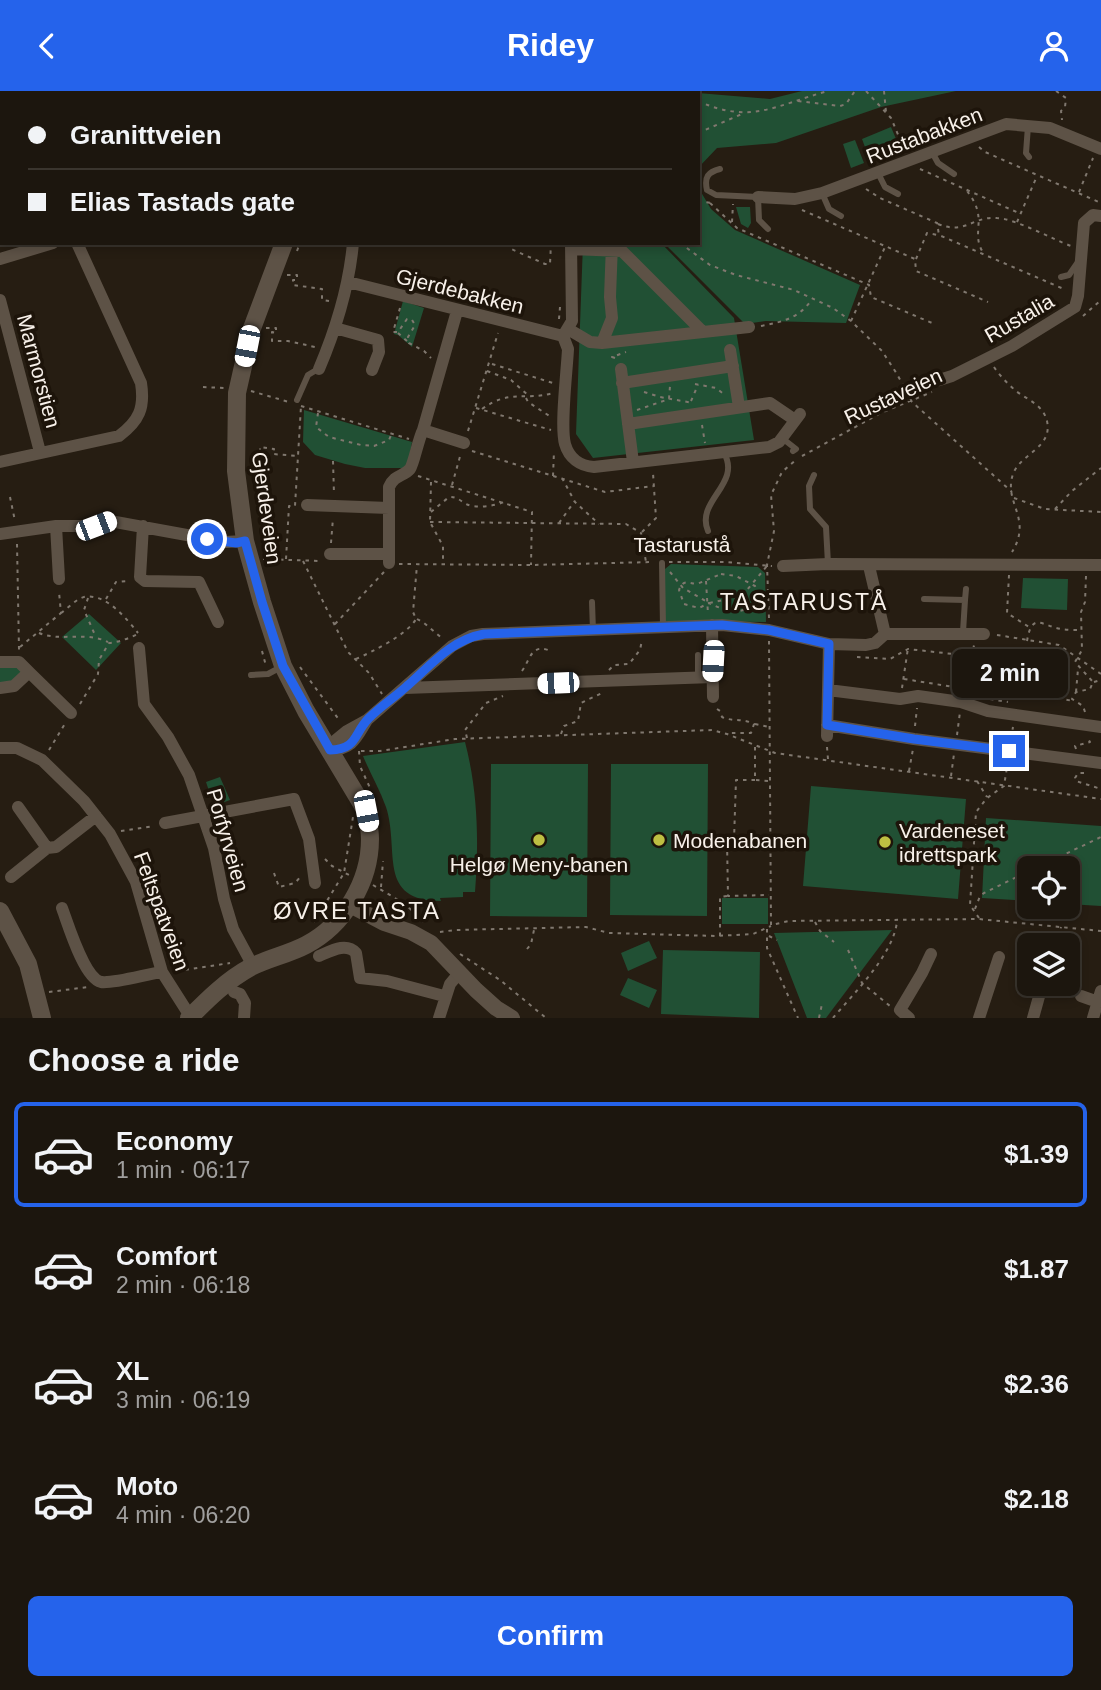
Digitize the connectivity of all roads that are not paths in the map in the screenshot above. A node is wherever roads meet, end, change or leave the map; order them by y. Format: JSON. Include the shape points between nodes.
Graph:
{"nodes":[{"id":1,"x":1028,"y":126,"type":"junction"},
{"id":2,"x":1101,"y":149,"type":"edge"},
{"id":3,"x":932,"y":152,"type":"junction"},
{"id":4,"x":1028,"y":157,"type":"dead end"},
{"id":5,"x":720,"y":170,"type":"dead end"},
{"id":6,"x":878,"y":173,"type":"junction"},
{"id":7,"x":954,"y":174,"type":"dead end"},
{"id":8,"x":822,"y":193,"type":"junction"},
{"id":9,"x":898,"y":194,"type":"dead end"},
{"id":10,"x":758,"y":197,"type":"junction"},
{"id":11,"x":841,"y":216,"type":"dead end"},
{"id":12,"x":1101,"y":216,"type":"edge"},
{"id":13,"x":768,"y":229,"type":"dead end"},
{"id":14,"x":78,"y":245,"type":"edge"},
{"id":15,"x":353,"y":245,"type":"edge"},
{"id":16,"x":35,"y":246,"type":"edge"},
{"id":17,"x":571,"y":246,"type":"edge"},
{"id":18,"x":287,"y":247,"type":"edge"},
{"id":19,"x":612,"y":247,"type":"edge"},
{"id":20,"x":1081,"y":254,"type":"junction"},
{"id":21,"x":0,"y":259,"type":"edge"},
{"id":22,"x":1061,"y":277,"type":"dead end"},
{"id":23,"x":348,"y":282,"type":"junction"},
{"id":24,"x":0,"y":300,"type":"edge"},
{"id":25,"x":457,"y":311,"type":"junction"},
{"id":26,"x":749,"y":327,"type":"road end"},
{"id":27,"x":335,"y":328,"type":"junction"},
{"id":28,"x":703,"y":332,"type":"junction"},
{"id":29,"x":566,"y":333,"type":"junction"},
{"id":30,"x":602,"y":343,"type":"junction"},
{"id":31,"x":730,"y":351,"type":"dead end"},
{"id":32,"x":620,"y":363,"type":"road end"},
{"id":33,"x":733,"y":366,"type":"junction"},
{"id":34,"x":319,"y":369,"type":"joint"},
{"id":35,"x":372,"y":370,"type":"dead end"},
{"id":36,"x":622,"y":385,"type":"junction"},
{"id":37,"x":935,"y":386,"type":"road end"},
{"id":38,"x":296,"y":403,"type":"road end"},
{"id":39,"x":738,"y":405,"type":"junction"},
{"id":40,"x":627,"y":419,"type":"junction"},
{"id":41,"x":421,"y":435,"type":"junction"},
{"id":42,"x":782,"y":438,"type":"junction"},
{"id":43,"x":464,"y":443,"type":"road end"},
{"id":44,"x":793,"y":451,"type":"dead end"},
{"id":45,"x":40,"y":453,"type":"junction"},
{"id":46,"x":724,"y":453,"type":"junction"},
{"id":47,"x":0,"y":462,"type":"edge"},
{"id":48,"x":633,"y":462,"type":"junction"},
{"id":49,"x":814,"y":475,"type":"dead end"},
{"id":50,"x":307,"y":505,"type":"dead end"},
{"id":51,"x":389,"y":508,"type":"junction"},
{"id":52,"x":57,"y":526,"type":"junction"},
{"id":53,"x":142,"y":526,"type":"junction"},
{"id":54,"x":708,"y":531,"type":"dead end"},
{"id":55,"x":0,"y":534,"type":"edge"},
{"id":56,"x":253,"y":546,"type":"junction"},
{"id":57,"x":326,"y":558,"type":"road end"},
{"id":58,"x":663,"y":563,"type":"road end"},
{"id":59,"x":828,"y":564,"type":"junction"},
{"id":60,"x":1101,"y":565,"type":"edge"},
{"id":61,"x":783,"y":566,"type":"road end"},
{"id":62,"x":869,"y":566,"type":"junction"},
{"id":63,"x":59,"y":579,"type":"road end"},
{"id":64,"x":966,"y":589,"type":"dead end"},
{"id":65,"x":924,"y":599,"type":"dead end"},
{"id":66,"x":965,"y":600,"type":"junction"},
{"id":67,"x":592,"y":602,"type":"dead end"},
{"id":68,"x":218,"y":622,"type":"dead end"},
{"id":69,"x":712,"y":625,"type":"junction"},
{"id":70,"x":663,"y":627,"type":"junction"},
{"id":71,"x":593,"y":631,"type":"junction"},
{"id":72,"x":962,"y":632,"type":"junction"},
{"id":73,"x":984,"y":633,"type":"road end"},
{"id":74,"x":885,"y":634,"type":"junction"},
{"id":75,"x":139,"y":648,"type":"road end"},
{"id":76,"x":829,"y":649,"type":"junction"},
{"id":77,"x":698,"y":655,"type":"dead end"},
{"id":78,"x":280,"y":661,"type":"junction"},
{"id":79,"x":0,"y":662,"type":"edge"},
{"id":80,"x":29,"y":672,"type":"junction"},
{"id":81,"x":251,"y":675,"type":"dead end"},
{"id":82,"x":698,"y":677,"type":"junction"},
{"id":83,"x":713,"y":677,"type":"junction"},
{"id":84,"x":0,"y":688,"type":"edge"},
{"id":85,"x":405,"y":688,"type":"junction"},
{"id":86,"x":828,"y":689,"type":"junction"},
{"id":87,"x":713,"y":697,"type":"road end"},
{"id":88,"x":71,"y":713,"type":"road end"},
{"id":89,"x":367,"y":720,"type":"junction"},
{"id":90,"x":1101,"y":727,"type":"edge"},
{"id":91,"x":343,"y":744,"type":"junction"},
{"id":92,"x":0,"y":748,"type":"edge"},
{"id":93,"x":1101,"y":763,"type":"edge"},
{"id":94,"x":18,"y":807,"type":"dead end"},
{"id":95,"x":96,"y":816,"type":"junction"},
{"id":96,"x":205,"y":816,"type":"junction"},
{"id":97,"x":165,"y":823,"type":"road end"},
{"id":98,"x":47,"y":848,"type":"junction"},
{"id":99,"x":10,"y":877,"type":"dead end"},
{"id":100,"x":314,"y":878,"type":"road end"},
{"id":101,"x":350,"y":905,"type":"junction"},
{"id":102,"x":62,"y":908,"type":"dead end"},
{"id":103,"x":0,"y":911,"type":"edge"},
{"id":104,"x":931,"y":954,"type":"dead end"},
{"id":105,"x":319,"y":956,"type":"dead end"},
{"id":106,"x":999,"y":957,"type":"dead end"},
{"id":107,"x":251,"y":962,"type":"junction"},
{"id":108,"x":162,"y":972,"type":"junction"},
{"id":109,"x":460,"y":972,"type":"junction"},
{"id":110,"x":234,"y":992,"type":"dead end"},
{"id":111,"x":444,"y":996,"type":"junction"},
{"id":112,"x":1039,"y":996,"type":"edge"},
{"id":113,"x":1081,"y":996,"type":"dead end"},
{"id":114,"x":1099,"y":997,"type":"edge"},
{"id":115,"x":903,"y":1015,"type":"edge"},
{"id":116,"x":189,"y":1017,"type":"edge"},
{"id":117,"x":42,"y":1018,"type":"edge"},
{"id":118,"x":244,"y":1018,"type":"edge"},
{"id":119,"x":439,"y":1018,"type":"edge"},
{"id":120,"x":512,"y":1018,"type":"edge"},
{"id":121,"x":979,"y":1018,"type":"edge"},
{"id":122,"x":1033,"y":1018,"type":"edge"},
{"id":123,"x":1093,"y":1018,"type":"edge"}],
"edges":[{"from":1,"to":2,"type":"street","name":"Rustabakken","via":[[1050,128]]},
{"from":1,"to":3,"type":"street","name":"Rustabakken","via":[[1006,124]]},
{"from":1,"to":4,"type":"lane"},
{"from":3,"to":6,"type":"street","name":"Rustabakken"},
{"from":3,"to":7,"type":"lane","via":[[938,163]]},
{"from":5,"to":10,"type":"lane","via":[[708,174],[710,192]]},
{"from":6,"to":8,"type":"street","name":"Rustabakken"},
{"from":6,"to":9,"type":"lane","via":[[885,187]]},
{"from":8,"to":10,"type":"street","name":"Rustabakken","via":[[795,199]]},
{"from":8,"to":11,"type":"lane","via":[[829,209]]},
{"from":10,"to":13,"type":"lane","via":[[760,223]]},
{"from":12,"to":20,"type":"street","via":[[1093,215],[1084,223]]},
{"from":14,"to":45,"type":"street","via":[[141,383],[143,397],[134,424],[119,436]]},
{"from":15,"to":23,"type":"street"},
{"from":16,"to":21,"type":"street"},
{"from":17,"to":19,"type":"street"},
{"from":17,"to":29,"type":"street","via":[[572,321]]},
{"from":18,"to":56,"type":"main road","name":"Gjerdeveien","via":[[251,331],[237,393],[236,471]]},
{"from":19,"to":28,"type":"street","via":[[622,251]]},
{"from":19,"to":30,"type":"street","via":[[612,318]]},
{"from":20,"to":22,"type":"lane","via":[[1069,275]]},
{"from":20,"to":37,"type":"street","name":"Rustalia","via":[[1079,296],[1072,310]]},
{"from":23,"to":25,"type":"street","name":"Gjerdebakken"},
{"from":23,"to":27,"type":"street"},
{"from":24,"to":45,"type":"street","name":"Marmorstien"},
{"from":25,"to":29,"type":"street","name":"Gjerdebakken"},
{"from":25,"to":41,"type":"street"},
{"from":26,"to":28,"type":"street","name":"Gjerdebakken"},
{"from":27,"to":34,"type":"street"},
{"from":27,"to":35,"type":"street","via":[[378,340]]},
{"from":28,"to":30,"type":"street","name":"Gjerdebakken","via":[[615,348]]},
{"from":29,"to":30,"type":"street","name":"Gjerdebakken"},
{"from":29,"to":48,"type":"street","via":[[564,437],[568,452],[590,467]]},
{"from":31,"to":33,"type":"street"},
{"from":32,"to":36,"type":"street"},
{"from":33,"to":36,"type":"street"},
{"from":33,"to":39,"type":"street"},
{"from":34,"to":38,"type":"lane","via":[[308,375]]},
{"from":36,"to":40,"type":"street"},
{"from":39,"to":40,"type":"street"},
{"from":39,"to":42,"type":"street","via":[[772,403],[797,417]]},
{"from":40,"to":48,"type":"street"},
{"from":41,"to":43,"type":"street"},
{"from":41,"to":51,"type":"street","via":[[412,466],[393,478],[389,487]]},
{"from":42,"to":44,"type":"lane","via":[[796,449]]},
{"from":42,"to":46,"type":"street","via":[[769,447]]},
{"from":45,"to":47,"type":"street"},
{"from":46,"to":48,"type":"street"},
{"from":46,"to":54,"type":"lane","via":[[729,471],[705,514]]},
{"from":49,"to":59,"type":"lane","via":[[809,486],[810,509],[826,527]]},
{"from":50,"to":51,"type":"street"},
{"from":51,"to":57,"type":"street","via":[[389,559]]},
{"from":52,"to":53,"type":"street","via":[[96,526],[110,521]]},
{"from":52,"to":55,"type":"street"},
{"from":52,"to":63,"type":"street"},
{"from":53,"to":56,"type":"street"},
{"from":53,"to":68,"type":"street","via":[[140,577],[145,581],[200,582]]},
{"from":56,"to":78,"type":"main road","name":"Gjerdeveien","via":[[262,602]]},
{"from":58,"to":70,"type":"lane"},
{"from":59,"to":61,"type":"street"},
{"from":59,"to":62,"type":"street"},
{"from":60,"to":62,"type":"street"},
{"from":62,"to":74,"type":"street"},
{"from":64,"to":66,"type":"lane"},
{"from":65,"to":66,"type":"lane"},
{"from":66,"to":72,"type":"lane"},
{"from":67,"to":71,"type":"lane"},
{"from":69,"to":70,"type":"street"},
{"from":69,"to":76,"type":"street","via":[[769,630]]},
{"from":69,"to":83,"type":"street"},
{"from":70,"to":71,"type":"street"},
{"from":71,"to":85,"type":"street","via":[[471,636],[452,646]]},
{"from":72,"to":73,"type":"street"},
{"from":72,"to":74,"type":"street"},
{"from":74,"to":76,"type":"street","via":[[871,645]]},
{"from":75,"to":96,"type":"street","name":"Porfyrveien","via":[[144,704],[181,760]]},
{"from":76,"to":86,"type":"street"},
{"from":77,"to":82,"type":"lane"},
{"from":78,"to":81,"type":"lane"},
{"from":78,"to":91,"type":"main road","name":"Gjerdeveien"},
{"from":79,"to":80,"type":"street","via":[[19,662]]},
{"from":80,"to":84,"type":"street","via":[[14,686]]},
{"from":80,"to":88,"type":"street"},
{"from":82,"to":83,"type":"street"},
{"from":82,"to":85,"type":"street"},
{"from":83,"to":87,"type":"street"},
{"from":85,"to":89,"type":"street"},
{"from":86,"to":90,"type":"street","via":[[900,699],[918,696]]},
{"from":86,"to":93,"type":"street","via":[[827,730]]},
{"from":89,"to":91,"type":"street"},
{"from":89,"to":91,"type":"street","via":[[354,741]]},
{"from":91,"to":101,"type":"main road","name":"Gjerdeveien","via":[[370,838],[366,870]]},
{"from":92,"to":95,"type":"street","name":"Feltspatveien","via":[[17,748],[42,760]]},
{"from":94,"to":98,"type":"street"},
{"from":95,"to":98,"type":"street","via":[[55,847]]},
{"from":95,"to":108,"type":"street","name":"Feltspatveien","via":[[136,882]]},
{"from":96,"to":97,"type":"street"},
{"from":96,"to":100,"type":"street","via":[[294,799],[309,839]]},
{"from":96,"to":107,"type":"street","name":"Porfyrveien","via":[[233,929]]},
{"from":98,"to":99,"type":"street"},
{"from":101,"to":107,"type":"main road","name":"Gjerdeveien","via":[[316,940]]},
{"from":101,"to":109,"type":"street","via":[[431,943]]},
{"from":102,"to":108,"type":"street","via":[[87,969],[100,982]]},
{"from":103,"to":117,"type":"main road","via":[[28,964]]},
{"from":104,"to":115,"type":"street","via":[[900,1010]]},
{"from":105,"to":111,"type":"street","via":[[349,948],[356,953],[360,978]]},
{"from":106,"to":121,"type":"street"},
{"from":107,"to":116,"type":"main road","name":"Gjerdeveien"},
{"from":108,"to":116,"type":"street","name":"Feltspatveien"},
{"from":109,"to":111,"type":"street"},
{"from":109,"to":120,"type":"street"},
{"from":110,"to":118,"type":"street","via":[[245,1003]]},
{"from":111,"to":119,"type":"street"},
{"from":112,"to":122,"type":"street"},
{"from":113,"to":114,"type":"street"},
{"from":114,"to":123,"type":"street"}]}
